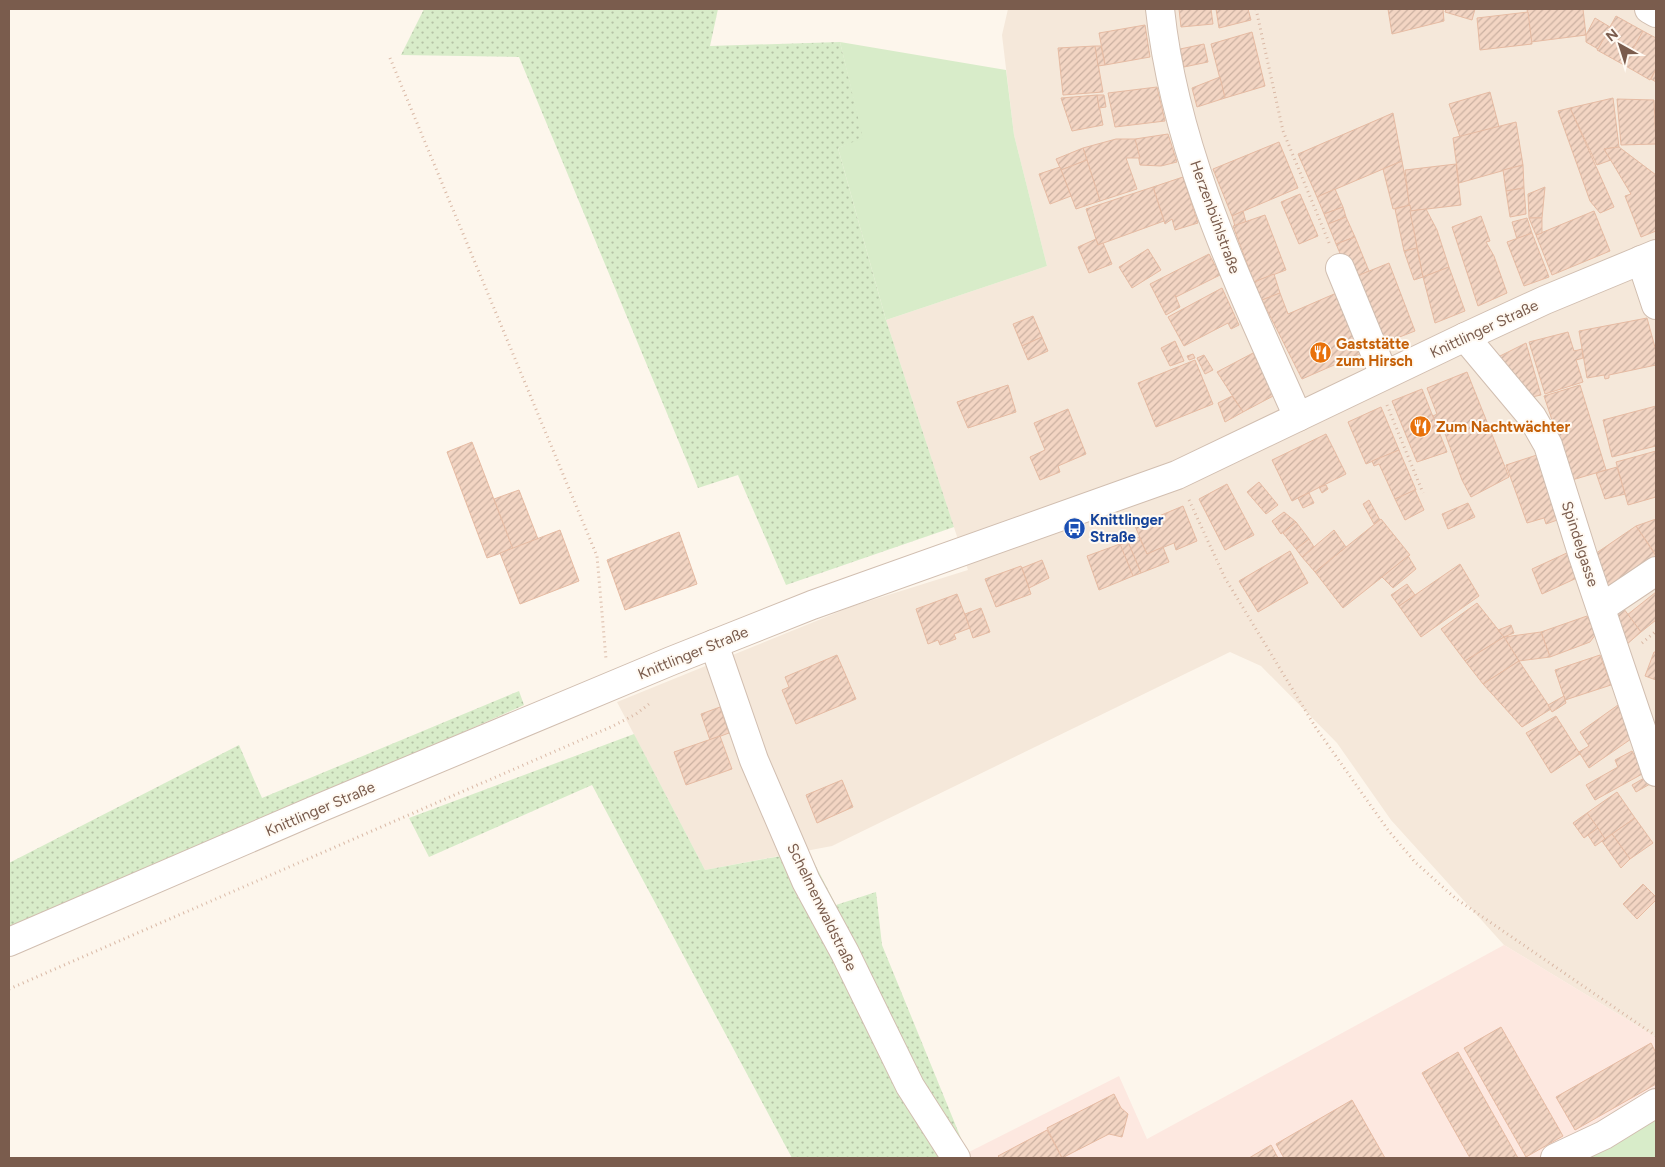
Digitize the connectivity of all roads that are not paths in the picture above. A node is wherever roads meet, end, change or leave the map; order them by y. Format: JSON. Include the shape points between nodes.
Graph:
{"nodes":[{"id":1,"x":1160,"y":9,"type":"edge"},
{"id":2,"x":1649,"y":9,"type":"edge"},
{"id":3,"x":1656,"y":13,"type":"edge"},
{"id":4,"x":1648,"y":257,"type":"edge"},
{"id":5,"x":1340,"y":268,"type":"road end"},
{"id":6,"x":1656,"y":305,"type":"edge"},
{"id":7,"x":1465,"y":337,"type":"junction"},
{"id":8,"x":1380,"y":377,"type":"junction"},
{"id":9,"x":1298,"y":417,"type":"junction"},
{"id":10,"x":1656,"y":571,"type":"edge"},
{"id":11,"x":1601,"y":608,"type":"junction"},
{"id":12,"x":714,"y":644,"type":"junction"},
{"id":13,"x":1656,"y":772,"type":"edge"},
{"id":14,"x":9,"y":942,"type":"edge"},
{"id":15,"x":1656,"y":1103,"type":"edge"},
{"id":16,"x":956,"y":1158,"type":"edge"},
{"id":17,"x":1555,"y":1158,"type":"edge"}],
"edges":[{"from":1,"to":9,"type":"street","name":"Herzenbühlstraße","via":[[1167,61],[1180,115],[1223,247]]},
{"from":2,"to":3,"type":"street"},
{"from":4,"to":6,"type":"street"},
{"from":4,"to":7,"type":"street","name":"Knittlinger Straße"},
{"from":5,"to":8,"type":"street"},
{"from":7,"to":8,"type":"street","name":"Knittlinger Straße"},
{"from":7,"to":11,"type":"street","name":"Spindelgasse","via":[[1541,431],[1554,460]]},
{"from":8,"to":9,"type":"street","name":"Knittlinger Straße"},
{"from":9,"to":12,"type":"street","name":"Knittlinger Straße","via":[[1177,475],[812,604]]},
{"from":10,"to":11,"type":"street"},
{"from":11,"to":13,"type":"street","name":"Spindelgasse"},
{"from":12,"to":14,"type":"street","name":"Knittlinger Straße"},
{"from":12,"to":16,"type":"street","name":"Schelmenwaldstraße","via":[[754,760],[806,881],[910,1086]]},
{"from":15,"to":17,"type":"street"}]}
